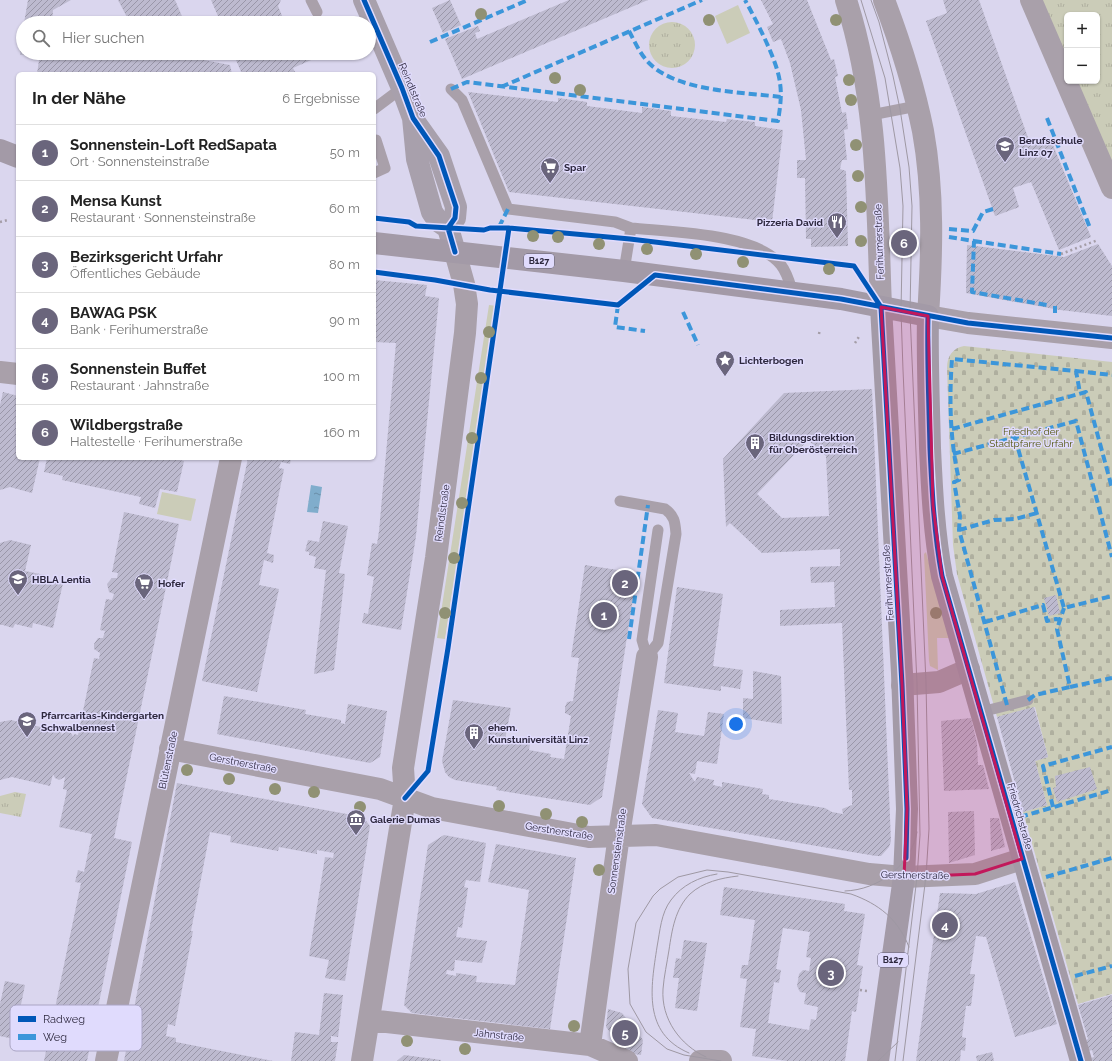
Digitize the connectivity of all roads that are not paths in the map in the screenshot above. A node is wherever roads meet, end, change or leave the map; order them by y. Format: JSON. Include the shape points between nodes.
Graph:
{"nodes":[{"id":1,"x":311,"y":0,"type":"edge"},
{"id":2,"x":364,"y":0,"type":"edge"},
{"id":3,"x":846,"y":0,"type":"edge"},
{"id":4,"x":884,"y":0,"type":"edge"},
{"id":5,"x":1032,"y":0,"type":"edge"},
{"id":6,"x":317,"y":12,"type":"dead end"},
{"id":7,"x":371,"y":16,"type":"edge"},
{"id":8,"x":376,"y":28,"type":"edge"},
{"id":9,"x":402,"y":88,"type":"junction"},
{"id":10,"x":451,"y":89,"type":"dead end"},
{"id":11,"x":917,"y":106,"type":"junction"},
{"id":12,"x":376,"y":107,"type":"edge"},
{"id":13,"x":871,"y":115,"type":"junction"},
{"id":14,"x":376,"y":142,"type":"edge"},
{"id":15,"x":0,"y":150,"type":"edge"},
{"id":16,"x":16,"y":156,"type":"edge"},
{"id":17,"x":376,"y":172,"type":"edge"},
{"id":18,"x":1112,"y":188,"type":"edge"},
{"id":19,"x":631,"y":228,"type":"junction"},
{"id":20,"x":376,"y":243,"type":"edge"},
{"id":21,"x":455,"y":252,"type":"junction"},
{"id":22,"x":624,"y":271,"type":"junction"},
{"id":23,"x":793,"y":294,"type":"junction"},
{"id":24,"x":881,"y":307,"type":"junction"},
{"id":25,"x":928,"y":316,"type":"junction"},
{"id":26,"x":1112,"y":338,"type":"edge"},
{"id":27,"x":0,"y":372,"type":"edge"},
{"id":28,"x":16,"y":374,"type":"edge"},
{"id":29,"x":231,"y":460,"type":"edge"},
{"id":30,"x":620,"y":501,"type":"dead end"},
{"id":31,"x":658,"y":530,"type":"dead end"},
{"id":32,"x":647,"y":657,"type":"junction"},
{"id":33,"x":969,"y":669,"type":"junction"},
{"id":34,"x":902,"y":684,"type":"junction"},
{"id":35,"x":1028,"y":700,"type":"dead end"},
{"id":36,"x":981,"y":712,"type":"junction"},
{"id":37,"x":170,"y":750,"type":"junction"},
{"id":38,"x":405,"y":798,"type":"junction"},
{"id":39,"x":619,"y":836,"type":"junction"},
{"id":40,"x":1022,"y":859,"type":"junction"},
{"id":41,"x":904,"y":877,"type":"junction"},
{"id":42,"x":118,"y":1005,"type":"edge"},
{"id":43,"x":369,"y":1020,"type":"junction"},
{"id":44,"x":590,"y":1045,"type":"junction"},
{"id":45,"x":108,"y":1051,"type":"edge"},
{"id":46,"x":106,"y":1061,"type":"edge"},
{"id":47,"x":362,"y":1061,"type":"edge"},
{"id":48,"x":627,"y":1061,"type":"edge"},
{"id":49,"x":700,"y":1061,"type":"edge"},
{"id":50,"x":721,"y":1061,"type":"edge"},
{"id":51,"x":878,"y":1061,"type":"edge"},
{"id":52,"x":1081,"y":1061,"type":"edge"}],
"edges":[{"from":1,"to":6,"type":"lane"},
{"from":2,"to":7,"type":"street","name":"Reindlstraße"},
{"from":3,"to":13,"type":"street","name":"Ferihumerstraße","via":[[857,38]]},
{"from":4,"to":11,"type":"street"},
{"from":5,"to":18,"type":"street"},
{"from":8,"to":9,"type":"street","name":"Reindlstraße"},
{"from":9,"to":12,"type":"lane"},
{"from":9,"to":21,"type":"street","name":"Reindlstraße","via":[[413,118],[417,159],[432,212],[438,221],[448,228]]},
{"from":10,"to":19,"type":"lane","via":[[462,100],[508,209],[615,222]]},
{"from":11,"to":13,"type":"lane"},
{"from":11,"to":25,"type":"street","via":[[926,153],[931,212]]},
{"from":13,"to":24,"type":"street","name":"Ferihumerstraße","via":[[876,165]]},
{"from":14,"to":17,"type":"lane","via":[[385,168]]},
{"from":15,"to":16,"type":"main road"},
{"from":19,"to":22,"type":"lane"},
{"from":19,"to":23,"type":"lane","via":[[726,238],[748,245],[780,264]]},
{"from":20,"to":21,"type":"main road","number":"B127"},
{"from":21,"to":22,"type":"main road","number":"B127"},
{"from":21,"to":38,"type":"street","name":"Reindlstraße","via":[[467,304],[465,333],[449,465],[403,768]]},
{"from":22,"to":23,"type":"main road","number":"B127"},
{"from":23,"to":24,"type":"main road","number":"B127"},
{"from":24,"to":25,"type":"main road","number":"B127"},
{"from":24,"to":34,"type":"main road","name":"Ferihumerstraße","number":"B127"},
{"from":25,"to":26,"type":"street","via":[[968,323]]},
{"from":25,"to":33,"type":"main road","name":"Friedrichstraße","via":[[927,370],[936,546]]},
{"from":27,"to":28,"type":"street"},
{"from":29,"to":37,"type":"street","name":"Blütenstraße"},
{"from":30,"to":32,"type":"lane","via":[[665,509],[675,520],[676,534],[658,643]]},
{"from":31,"to":32,"type":"lane","via":[[642,640]]},
{"from":32,"to":39,"type":"street","name":"Sonnensteinstraße"},
{"from":33,"to":34,"type":"street","via":[[939,682]]},
{"from":33,"to":36,"type":"main road","name":"Friedrichstraße"},
{"from":34,"to":41,"type":"main road","name":"Ferihumerstraße","number":"B127","via":[[907,809]]},
{"from":35,"to":36,"type":"lane"},
{"from":36,"to":40,"type":"main road","name":"Friedrichstraße"},
{"from":37,"to":38,"type":"street","name":"Gerstnerstraße","via":[[380,788]]},
{"from":37,"to":42,"type":"street","name":"Blütenstraße"},
{"from":38,"to":39,"type":"street","name":"Gerstnerstraße","via":[[432,808],[589,836]]},
{"from":38,"to":43,"type":"street","name":"Reindlstraße"},
{"from":39,"to":41,"type":"street","name":"Gerstnerstraße","via":[[656,835],[869,874]]},
{"from":39,"to":44,"type":"street","name":"Sonnensteinstraße"},
{"from":40,"to":41,"type":"street","name":"Gerstnerstraße","via":[[975,874]]},
{"from":40,"to":52,"type":"main road","name":"Friedrichstraße"},
{"from":41,"to":51,"type":"main road","name":"Ferihumerstraße","number":"B127"},
{"from":43,"to":44,"type":"street","name":"Jahnstraße"},
{"from":43,"to":47,"type":"street","name":"Reindlstraße"},
{"from":44,"to":48,"type":"street","name":"Jahnstraße"},
{"from":45,"to":46,"type":"street","name":"Blütenstraße"},
{"from":49,"to":50,"type":"street"}]}
